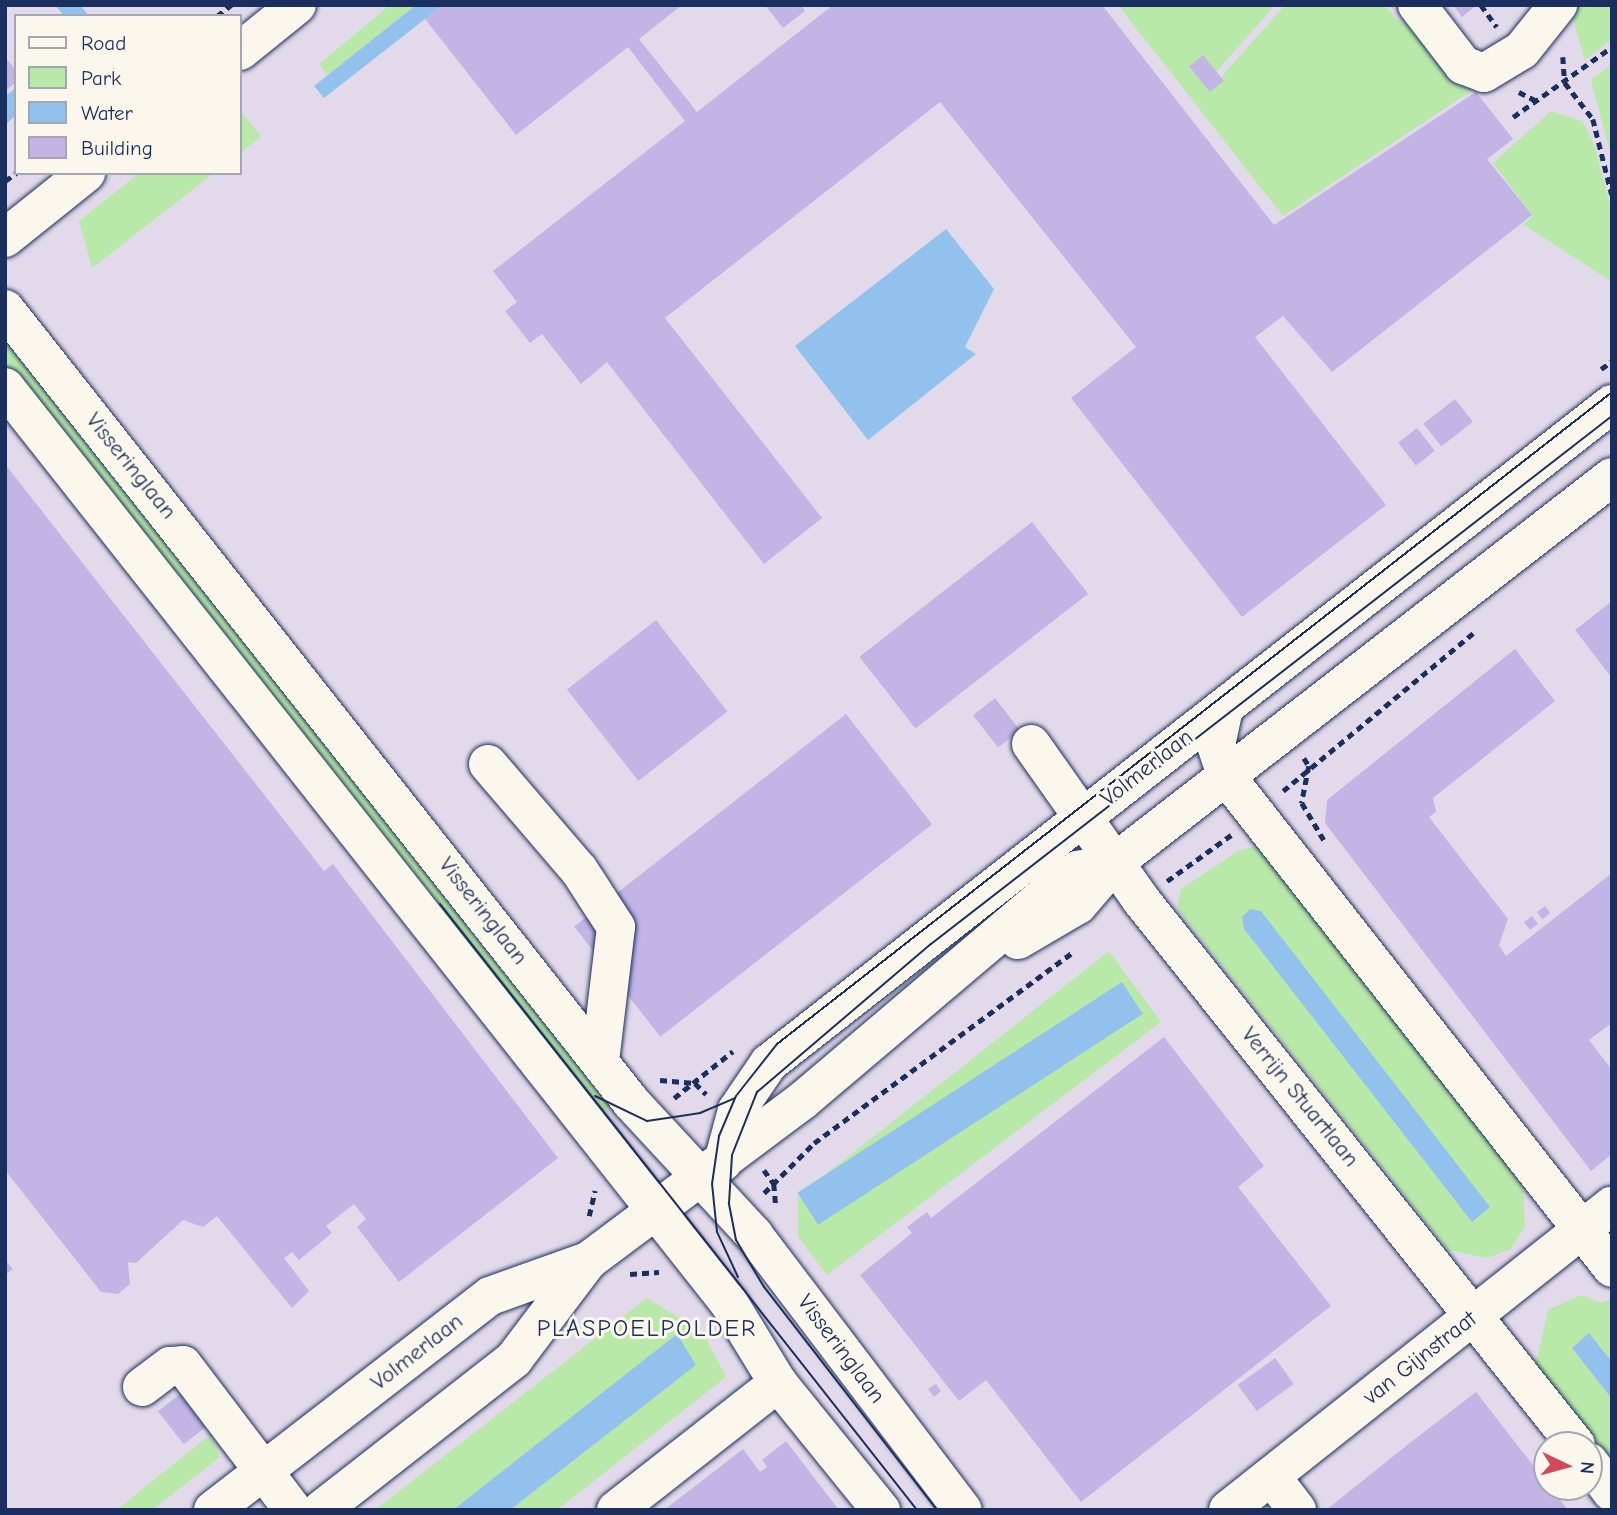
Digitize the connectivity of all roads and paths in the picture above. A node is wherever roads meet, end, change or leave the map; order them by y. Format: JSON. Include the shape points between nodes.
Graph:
{"nodes":[{"id":1,"x":297,"y":5,"type":"edge"},
{"id":2,"x":1417,"y":5,"type":"edge"},
{"id":3,"x":1558,"y":5,"type":"edge"},
{"id":4,"x":1612,"y":47,"type":"edge"},
{"id":5,"x":242,"y":49,"type":"edge"},
{"id":6,"x":1565,"y":83,"type":"junction"},
{"id":7,"x":1513,"y":117,"type":"dead end"},
{"id":8,"x":83,"y":175,"type":"edge"},
{"id":9,"x":1612,"y":195,"type":"edge"},
{"id":10,"x":5,"y":237,"type":"edge"},
{"id":11,"x":5,"y":309,"type":"edge"},
{"id":12,"x":5,"y":387,"type":"edge"},
{"id":13,"x":1612,"y":404,"type":"edge"},
{"id":14,"x":1612,"y":477,"type":"edge"},
{"id":15,"x":1224,"y":708,"type":"junction"},
{"id":16,"x":1284,"y":732,"type":"junction"},
{"id":17,"x":1031,"y":744,"type":"dead end"},
{"id":18,"x":488,"y":764,"type":"dead end"},
{"id":19,"x":1226,"y":776,"type":"junction"},
{"id":20,"x":1084,"y":817,"type":"junction"},
{"id":21,"x":1330,"y":850,"type":"dead end"},
{"id":22,"x":1114,"y":863,"type":"junction"},
{"id":23,"x":600,"y":1061,"type":"junction"},
{"id":24,"x":713,"y":1169,"type":"junction"},
{"id":25,"x":1612,"y":1206,"type":"edge"},
{"id":26,"x":656,"y":1212,"type":"junction"},
{"id":27,"x":1581,"y":1229,"type":"junction"},
{"id":28,"x":588,"y":1261,"type":"junction"},
{"id":29,"x":1612,"y":1268,"type":"edge"},
{"id":30,"x":1477,"y":1313,"type":"junction"},
{"id":31,"x":778,"y":1383,"type":"junction"},
{"id":32,"x":142,"y":1387,"type":"dead end"},
{"id":33,"x":1566,"y":1431,"type":"edge"},
{"id":34,"x":262,"y":1471,"type":"junction"},
{"id":35,"x":1271,"y":1476,"type":"junction"},
{"id":36,"x":213,"y":1510,"type":"edge"},
{"id":37,"x":293,"y":1510,"type":"edge"},
{"id":38,"x":321,"y":1510,"type":"edge"},
{"id":39,"x":616,"y":1510,"type":"edge"},
{"id":40,"x":881,"y":1510,"type":"edge"},
{"id":41,"x":963,"y":1510,"type":"edge"},
{"id":42,"x":1228,"y":1510,"type":"edge"},
{"id":43,"x":1297,"y":1510,"type":"edge"}],
"edges":[{"from":1,"to":5,"type":"street"},
{"from":2,"to":3,"type":"street","via":[[1464,65],[1484,73],[1522,50]]},
{"from":4,"to":6,"type":"path"},
{"from":6,"to":7,"type":"path"},
{"from":6,"to":9,"type":"path","via":[[1593,119]]},
{"from":8,"to":10,"type":"street"},
{"from":11,"to":23,"type":"street","name":"Visseringlaan"},
{"from":12,"to":26,"type":"street"},
{"from":13,"to":15,"type":"street","name":"Volmerlaan"},
{"from":14,"to":16,"type":"street","name":"Volmerlaan"},
{"from":15,"to":19,"type":"street","via":[[1216,745]]},
{"from":15,"to":20,"type":"street","name":"Volmerlaan"},
{"from":16,"to":19,"type":"street","name":"Volmerlaan"},
{"from":16,"to":21,"type":"path","via":[[1309,766],[1302,803]]},
{"from":17,"to":20,"type":"street","name":"Verrijn Stuartlaan"},
{"from":18,"to":23,"type":"street","via":[[579,870],[616,927]]},
{"from":19,"to":22,"type":"street","name":"Volmerlaan"},
{"from":19,"to":27,"type":"street"},
{"from":20,"to":22,"type":"street","name":"Verrijn Stuartlaan"},
{"from":20,"to":24,"type":"street","name":"Volmerlaan","via":[[769,1063],[737,1110]]},
{"from":22,"to":24,"type":"street","name":"Volmerlaan","via":[[1078,905],[961,972]]},
{"from":22,"to":30,"type":"street","name":"Verrijn Stuartlaan"},
{"from":23,"to":24,"type":"street","name":"Visseringlaan","via":[[647,1121]]},
{"from":24,"to":26,"type":"street","name":"Volmerlaan"},
{"from":24,"to":41,"type":"street","name":"Visseringlaan"},
{"from":25,"to":27,"type":"street","name":"van Gijnstraat"},
{"from":26,"to":28,"type":"street","name":"Volmerlaan"},
{"from":26,"to":31,"type":"street","via":[[729,1303]]},
{"from":27,"to":29,"type":"street"},
{"from":27,"to":30,"type":"street","name":"van Gijnstraat"},
{"from":28,"to":34,"type":"street","name":"Volmerlaan","via":[[490,1296]]},
{"from":28,"to":38,"type":"street","name":"Volmerlaan","via":[[514,1359]]},
{"from":30,"to":33,"type":"street","name":"Verrijn Stuartlaan"},
{"from":30,"to":35,"type":"street","name":"van Gijnstraat"},
{"from":31,"to":39,"type":"street"},
{"from":31,"to":40,"type":"street"},
{"from":32,"to":34,"type":"street","via":[[170,1366],[183,1365]]},
{"from":34,"to":36,"type":"street","name":"Volmerlaan"},
{"from":34,"to":37,"type":"street"},
{"from":35,"to":42,"type":"street","name":"van Gijnstraat"},
{"from":35,"to":43,"type":"street"}]}
